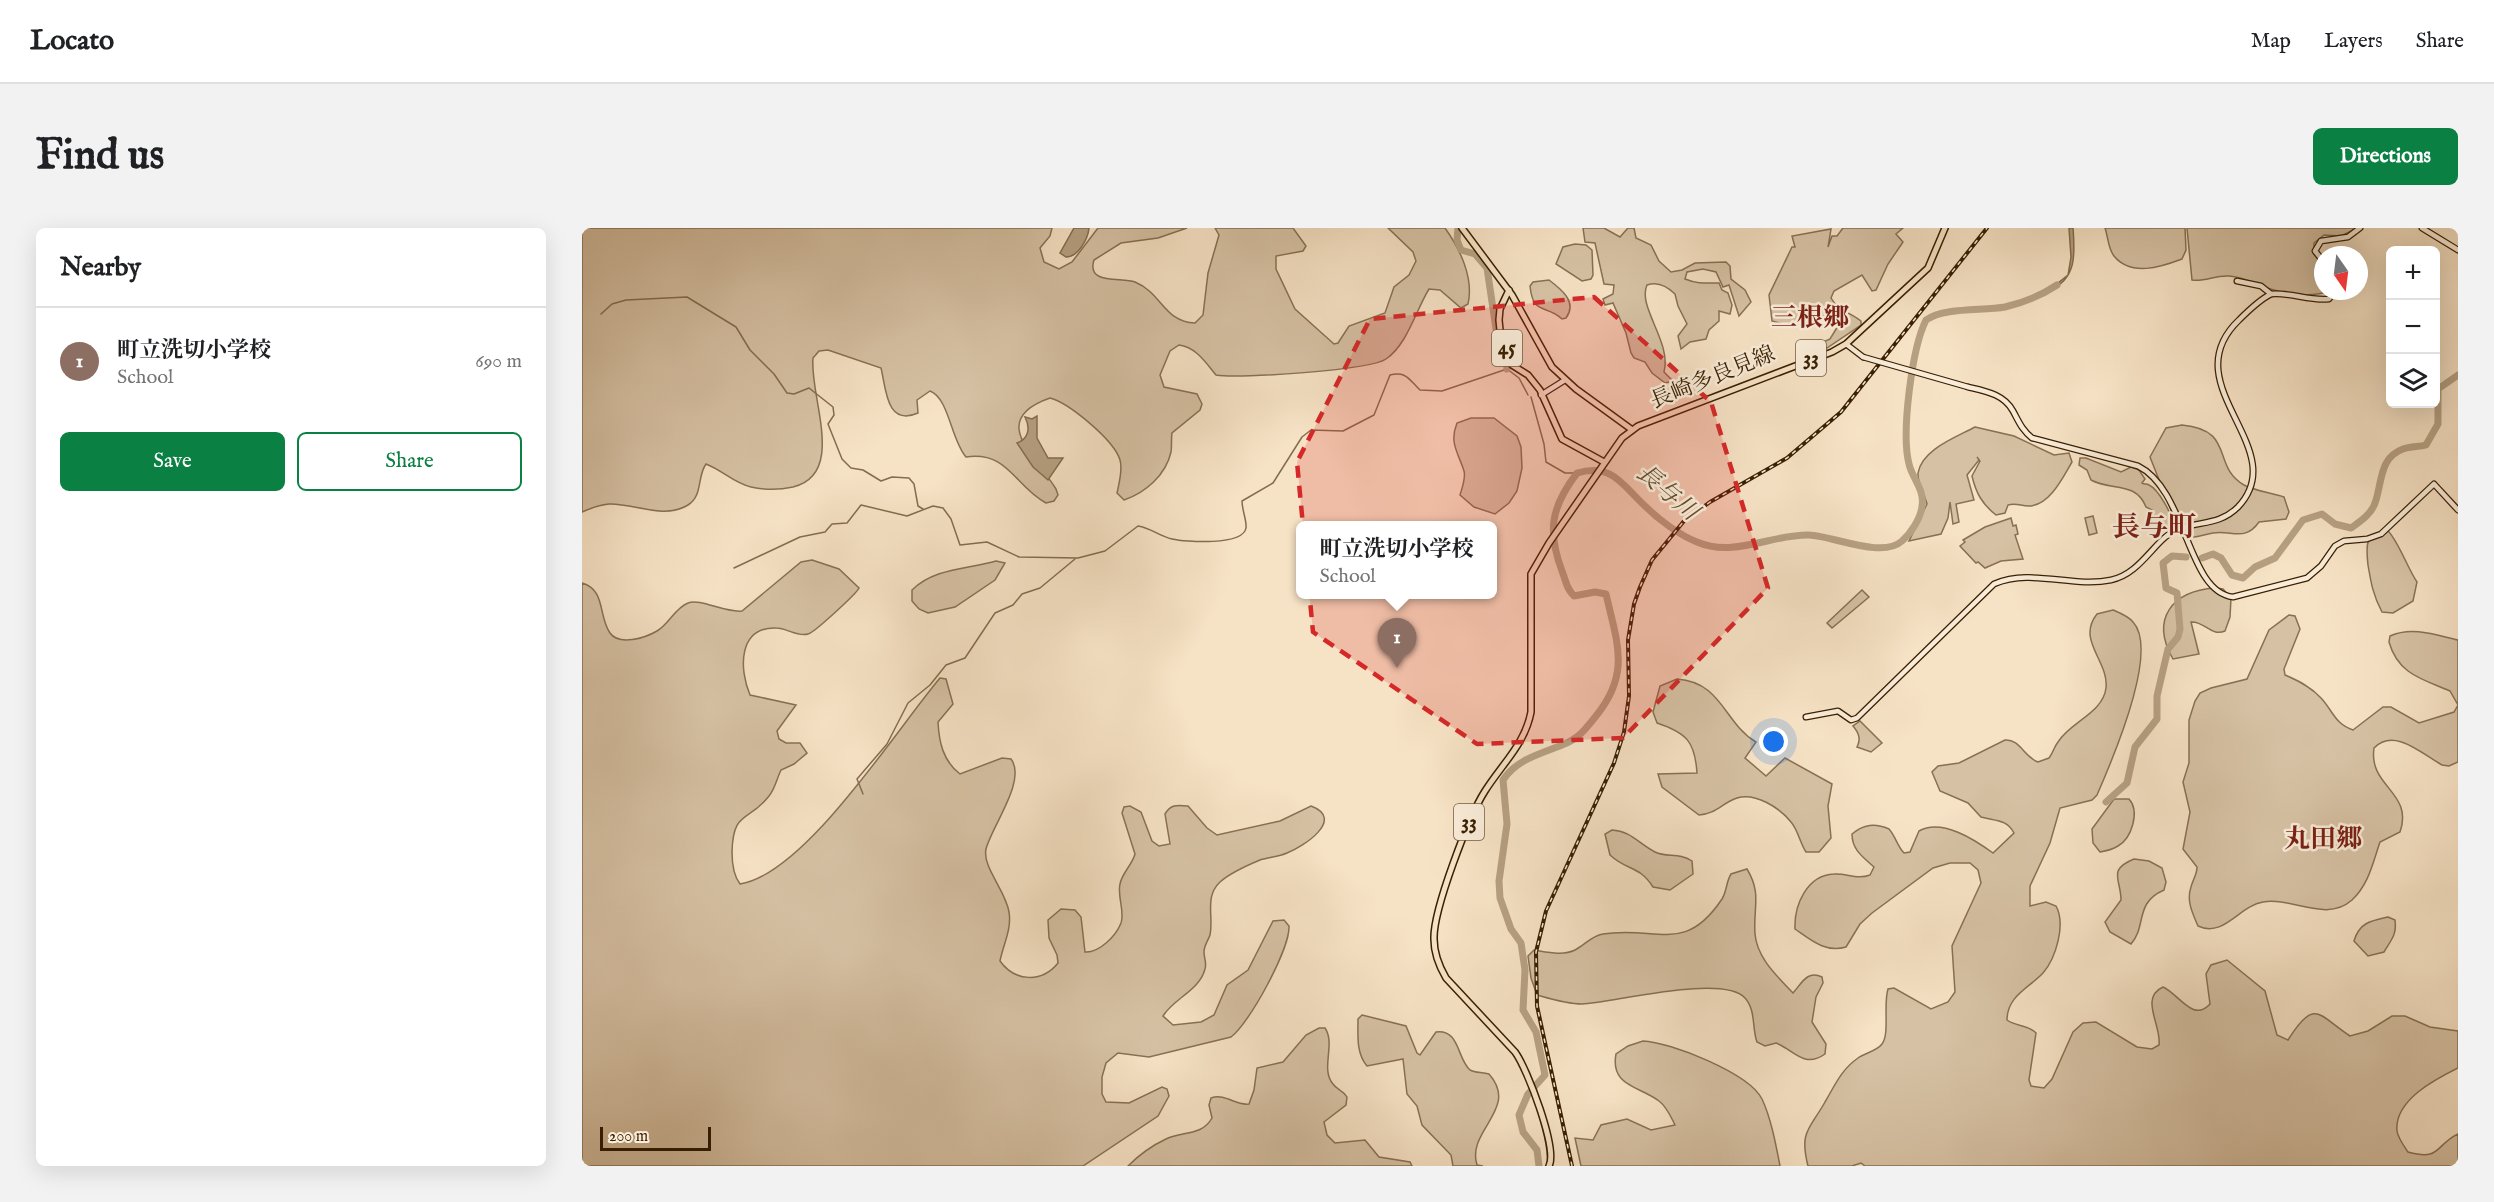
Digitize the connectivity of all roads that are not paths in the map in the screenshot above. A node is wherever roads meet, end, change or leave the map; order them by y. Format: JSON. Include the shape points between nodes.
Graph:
{"nodes":[{"id":1,"x":1462,"y":228,"type":"edge"},
{"id":2,"x":1945,"y":228,"type":"edge"},
{"id":3,"x":2360,"y":228,"type":"edge"},
{"id":4,"x":2422,"y":228,"type":"edge"},
{"id":5,"x":2318,"y":246,"type":"edge"},
{"id":6,"x":2458,"y":250,"type":"edge"},
{"id":7,"x":2237,"y":281,"type":"dead end"},
{"id":8,"x":1509,"y":290,"type":"junction"},
{"id":9,"x":2271,"y":294,"type":"junction"},
{"id":10,"x":2314,"y":299,"type":"edge"},
{"id":11,"x":1846,"y":344,"type":"junction"},
{"id":12,"x":1565,"y":380,"type":"junction"},
{"id":13,"x":1541,"y":395,"type":"junction"},
{"id":14,"x":1631,"y":429,"type":"junction"},
{"id":15,"x":1603,"y":464,"type":"junction"},
{"id":16,"x":2458,"y":510,"type":"edge"},
{"id":17,"x":2183,"y":528,"type":"junction"},
{"id":18,"x":1806,"y":717,"type":"dead end"},
{"id":19,"x":1549,"y":1166,"type":"edge"}],
"edges":[{"from":1,"to":8,"type":"main road","number":"45"},
{"from":2,"to":11,"type":"main road","name":"長崎多良見線","number":"33","via":[[1928,268]]},
{"from":3,"to":5,"type":"street","via":[[2348,237],[2321,241]]},
{"from":4,"to":6,"type":"street"},
{"from":7,"to":9,"type":"street","via":[[2261,286]]},
{"from":8,"to":12,"type":"main road","number":"45","via":[[1552,367]]},
{"from":8,"to":13,"type":"main road","number":"45","via":[[1500,309],[1500,330],[1512,365],[1528,375]]},
{"from":9,"to":10,"type":"street"},
{"from":9,"to":17,"type":"street","via":[[2228,330],[2217,356],[2219,382],[2251,456],[2248,492],[2223,518]]},
{"from":11,"to":14,"type":"main road","name":"長崎多良見線","number":"33"},
{"from":11,"to":17,"type":"street","bridge":true,"via":[[1863,357],[2003,399],[2020,427],[2032,438],[2147,470],[2160,481]]},
{"from":12,"to":13,"type":"street"},
{"from":12,"to":14,"type":"main road","number":"45"},
{"from":13,"to":15,"type":"main road","number":"45","via":[[1562,439]]},
{"from":14,"to":15,"type":"main road","name":"長崎多良見線","number":"33"},
{"from":15,"to":19,"type":"main road","name":"長崎多良見線","number":"33","via":[[1531,574],[1531,712],[1527,730],[1472,814],[1434,934],[1438,964],[1446,978],[1515,1052],[1551,1147]]},
{"from":16,"to":17,"type":"street","via":[[2434,484],[2381,534],[2335,546],[2307,578],[2233,597],[2219,594],[2208,584]]},
{"from":17,"to":18,"type":"street","via":[[2171,534],[2136,568],[2118,578],[2095,581],[2021,577],[1994,584],[1857,718],[1851,720],[1838,711]]}]}
